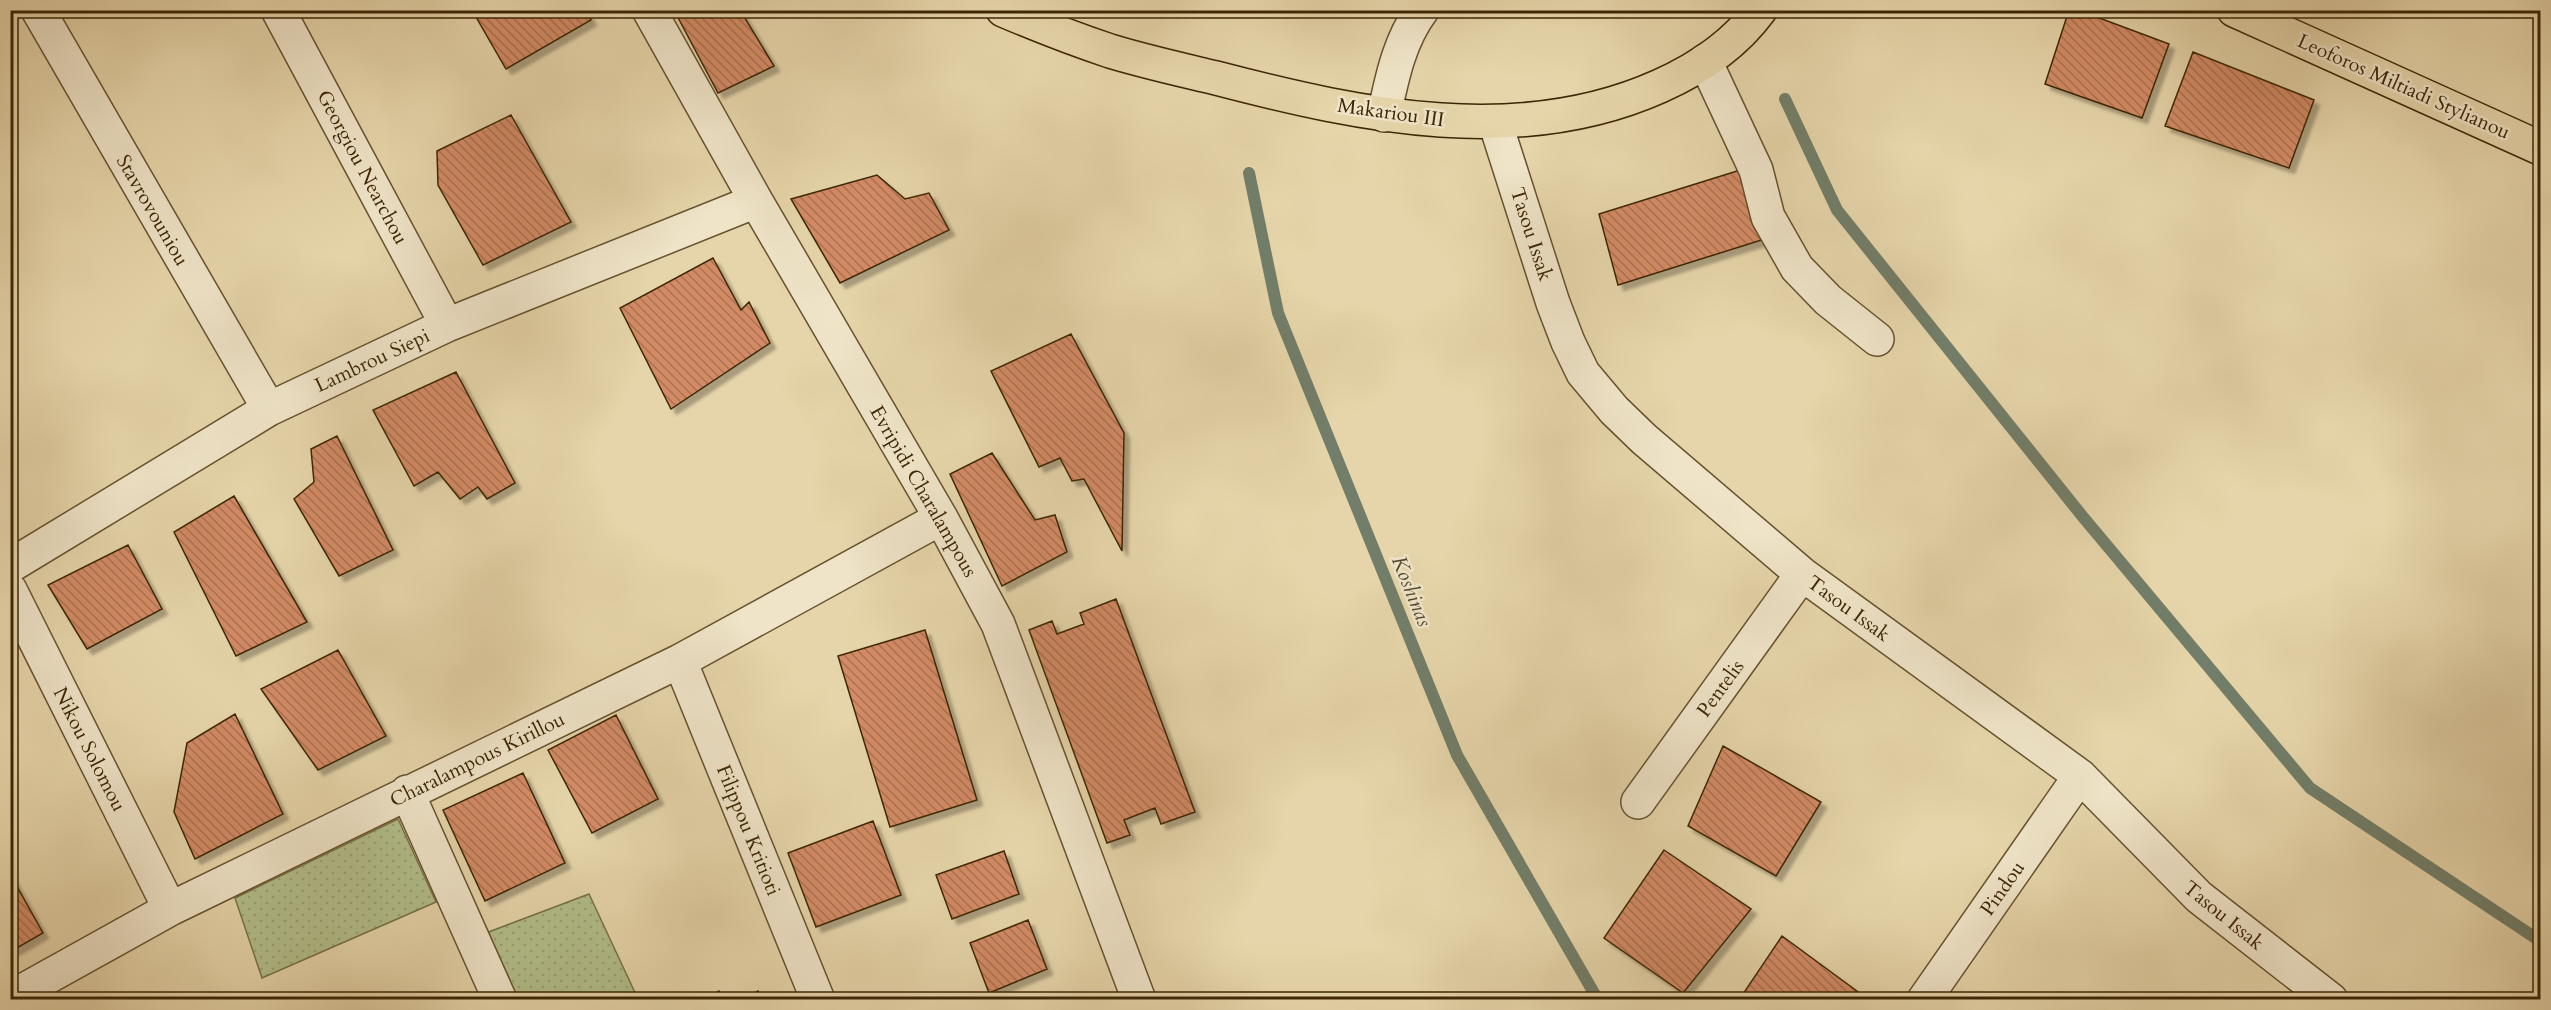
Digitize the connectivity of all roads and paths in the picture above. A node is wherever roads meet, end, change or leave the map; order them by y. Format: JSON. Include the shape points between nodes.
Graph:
{"nodes":[{"id":1,"x":38,"y":10,"type":"edge"},
{"id":2,"x":278,"y":10,"type":"edge"},
{"id":3,"x":649,"y":10,"type":"edge"},
{"id":4,"x":1004,"y":10,"type":"edge"},
{"id":5,"x":1422,"y":10,"type":"edge"},
{"id":6,"x":1760,"y":10,"type":"edge"},
{"id":7,"x":2234,"y":10,"type":"edge"},
{"id":8,"x":1705,"y":61,"type":"junction"},
{"id":9,"x":1384,"y":115,"type":"junction"},
{"id":10,"x":1495,"y":122,"type":"junction"},
{"id":11,"x":2541,"y":148,"type":"edge"},
{"id":12,"x":756,"y":201,"type":"junction"},
{"id":13,"x":447,"y":325,"type":"junction"},
{"id":14,"x":1877,"y":339,"type":"dead end"},
{"id":15,"x":269,"y":409,"type":"junction"},
{"id":16,"x":941,"y":518,"type":"junction"},
{"id":17,"x":10,"y":566,"type":"edge"},
{"id":18,"x":1802,"y":574,"type":"junction"},
{"id":19,"x":10,"y":590,"type":"edge"},
{"id":20,"x":680,"y":661,"type":"junction"},
{"id":21,"x":2080,"y":777,"type":"junction"},
{"id":22,"x":407,"y":792,"type":"junction"},
{"id":23,"x":1638,"y":802,"type":"dead end"},
{"id":24,"x":170,"y":909,"type":"junction"},
{"id":25,"x":10,"y":998,"type":"edge"},
{"id":26,"x":2328,"y":998,"type":"edge"},
{"id":27,"x":500,"y":999,"type":"edge"},
{"id":28,"x":818,"y":999,"type":"edge"},
{"id":29,"x":1139,"y":999,"type":"edge"},
{"id":30,"x":1923,"y":999,"type":"edge"}],
"edges":[{"from":1,"to":15,"type":"street","name":"Stavrovouniou"},
{"from":2,"to":13,"type":"street","name":"Georgiou Nearchou"},
{"from":3,"to":12,"type":"street","name":"Evripidi Charalampous"},
{"from":4,"to":9,"type":"main road","name":"Makariou III","via":[[1110,51],[1269,92]]},
{"from":5,"to":9,"type":"street","via":[[1409,28],[1394,68]]},
{"from":6,"to":8,"type":"main road","name":"Makariou III","via":[[1721,51]]},
{"from":7,"to":11,"type":"main road","name":"Leoforos Miltiadi Stylianou"},
{"from":8,"to":10,"type":"main road","name":"Makariou III","via":[[1682,76],[1605,107],[1567,116]]},
{"from":8,"to":14,"type":"street","via":[[1756,170],[1768,217],[1797,268],[1828,300]]},
{"from":9,"to":10,"type":"main road","name":"Makariou III"},
{"from":10,"to":18,"type":"street","name":"Tasou Issak","via":[[1553,303],[1583,373],[1644,439]]},
{"from":12,"to":13,"type":"street","name":"Lambrou Siepi"},
{"from":12,"to":16,"type":"street","name":"Evripidi Charalampous"},
{"from":13,"to":15,"type":"street","name":"Lambrou Siepi"},
{"from":15,"to":17,"type":"street","name":"Lambrou Siepi"},
{"from":16,"to":20,"type":"street","name":"Charalampous Kirillou"},
{"from":16,"to":29,"type":"street","name":"Evripidi Charalampous","via":[[998,624]]},
{"from":18,"to":21,"type":"street","name":"Tasou Issak"},
{"from":18,"to":23,"type":"street","name":"Pentelis"},
{"from":19,"to":24,"type":"street","name":"Nikou Solomou"},
{"from":20,"to":22,"type":"street","name":"Charalampous Kirillou"},
{"from":20,"to":28,"type":"street","name":"Filippou Kritioti"},
{"from":21,"to":26,"type":"street","name":"Tasou Issak","via":[[2199,897]]},
{"from":21,"to":30,"type":"street","name":"Pindou"},
{"from":22,"to":24,"type":"street","name":"Charalampous Kirillou"},
{"from":22,"to":27,"type":"street"},
{"from":24,"to":25,"type":"street","name":"Charalampous Kirillou"}]}
